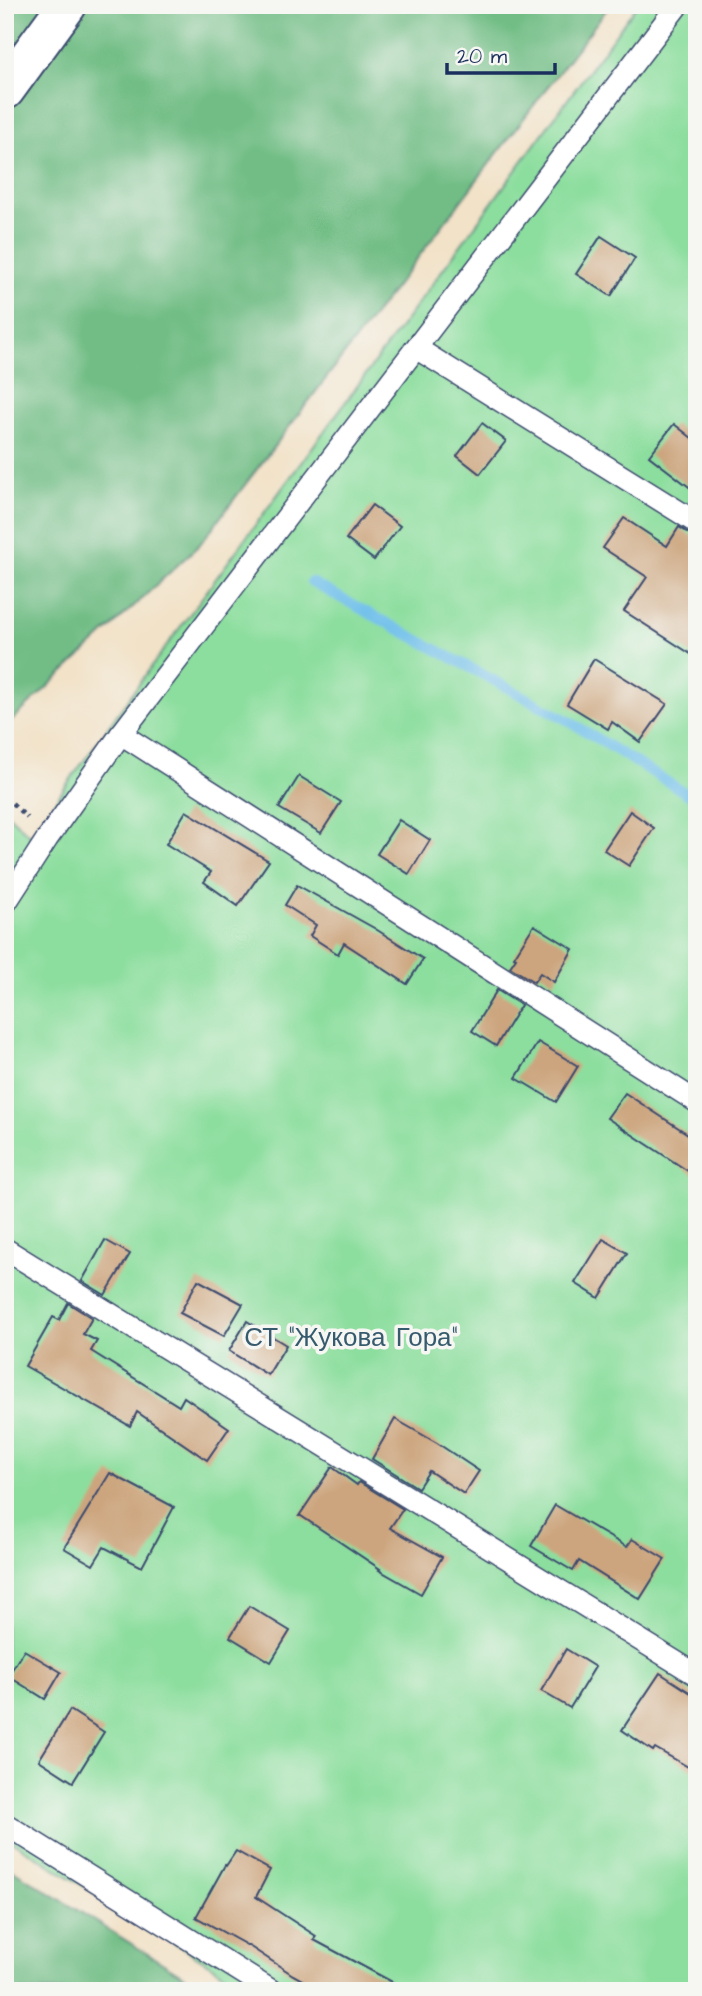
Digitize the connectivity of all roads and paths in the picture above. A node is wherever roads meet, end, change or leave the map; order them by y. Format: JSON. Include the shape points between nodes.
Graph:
{"nodes":[{"id":1,"x":66,"y":5,"type":"edge"},
{"id":2,"x":678,"y":5,"type":"edge"},
{"id":3,"x":5,"y":90,"type":"edge"},
{"id":4,"x":416,"y":348,"type":"junction"},
{"id":5,"x":697,"y":523,"type":"edge"},
{"id":6,"x":121,"y":734,"type":"junction"},
{"id":7,"x":5,"y":904,"type":"edge"},
{"id":8,"x":697,"y":1102,"type":"edge"},
{"id":9,"x":5,"y":1249,"type":"edge"},
{"id":10,"x":697,"y":1675,"type":"edge"},
{"id":11,"x":5,"y":1824,"type":"edge"},
{"id":12,"x":272,"y":1991,"type":"edge"}],
"edges":[{"from":1,"to":3,"type":"street"},
{"from":2,"to":4,"type":"lane"},
{"from":4,"to":5,"type":"lane"},
{"from":4,"to":6,"type":"lane"},
{"from":6,"to":7,"type":"lane"},
{"from":6,"to":8,"type":"lane"},
{"from":9,"to":10,"type":"lane"},
{"from":11,"to":12,"type":"lane"}]}
